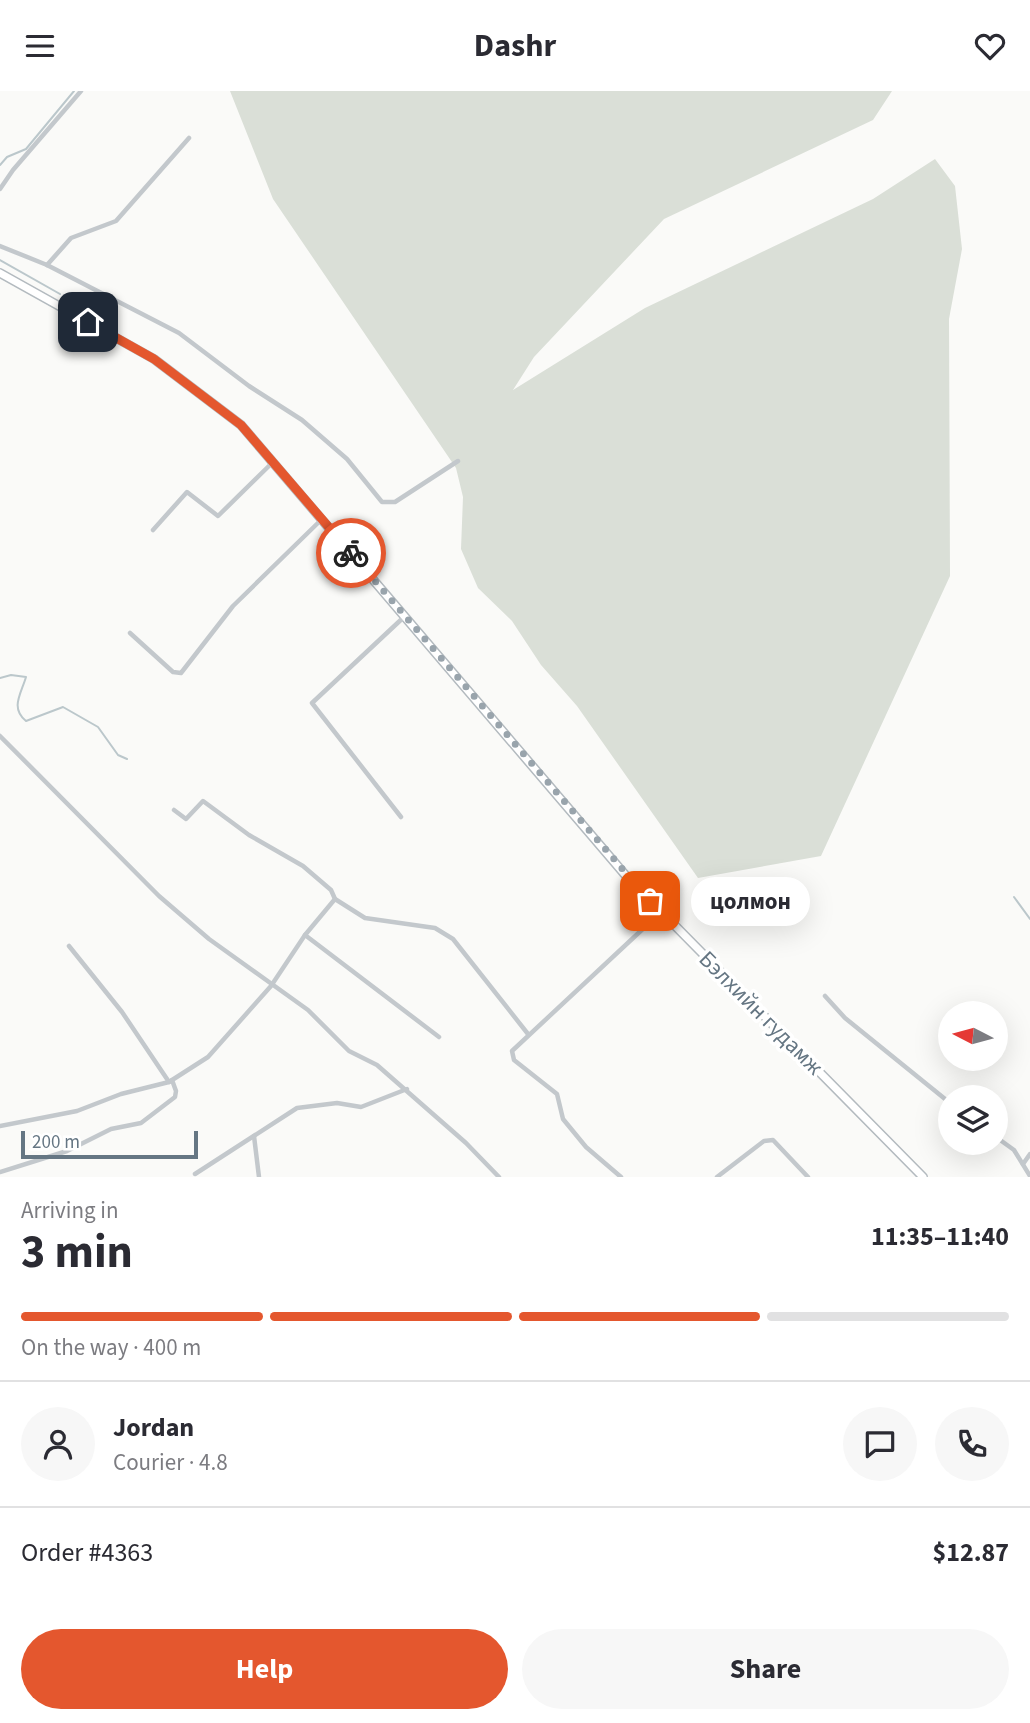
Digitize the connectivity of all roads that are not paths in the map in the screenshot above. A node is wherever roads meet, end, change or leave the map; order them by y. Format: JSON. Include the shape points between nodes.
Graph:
{"nodes":[{"id":1,"x":81,"y":91,"type":"edge"},
{"id":2,"x":189,"y":138,"type":"dead end"},
{"id":3,"x":0,"y":189,"type":"edge"},
{"id":4,"x":0,"y":246,"type":"edge"},
{"id":5,"x":47,"y":265,"type":"junction"},
{"id":6,"x":0,"y":273,"type":"edge"},
{"id":7,"x":274,"y":461,"type":"junction"},
{"id":8,"x":458,"y":461,"type":"dead end"},
{"id":9,"x":321,"y":520,"type":"junction"},
{"id":10,"x":153,"y":530,"type":"dead end"},
{"id":11,"x":405,"y":616,"type":"junction"},
{"id":12,"x":130,"y":633,"type":"dead end"},
{"id":13,"x":0,"y":736,"type":"edge"},
{"id":14,"x":173,"y":810,"type":"dead end"},
{"id":15,"x":401,"y":817,"type":"dead end"},
{"id":16,"x":335,"y":899,"type":"junction"},
{"id":17,"x":661,"y":912,"type":"junction"},
{"id":18,"x":305,"y":935,"type":"junction"},
{"id":19,"x":69,"y":946,"type":"dead end"},
{"id":20,"x":271,"y":986,"type":"junction"},
{"id":21,"x":825,"y":996,"type":"dead end"},
{"id":22,"x":528,"y":1034,"type":"junction"},
{"id":23,"x":439,"y":1037,"type":"dead end"},
{"id":24,"x":170,"y":1081,"type":"junction"},
{"id":25,"x":407,"y":1089,"type":"junction"},
{"id":26,"x":938,"y":1093,"type":"edge"},
{"id":27,"x":0,"y":1126,"type":"edge"},
{"id":28,"x":254,"y":1136,"type":"junction"},
{"id":29,"x":1008,"y":1146,"type":"edge"},
{"id":30,"x":1030,"y":1154,"type":"edge"},
{"id":31,"x":1023,"y":1164,"type":"junction"},
{"id":32,"x":0,"y":1172,"type":"edge"},
{"id":33,"x":195,"y":1174,"type":"dead end"},
{"id":34,"x":1030,"y":1176,"type":"edge"},
{"id":35,"x":259,"y":1177,"type":"edge"},
{"id":36,"x":499,"y":1177,"type":"edge"},
{"id":37,"x":621,"y":1177,"type":"edge"},
{"id":38,"x":717,"y":1177,"type":"edge"},
{"id":39,"x":808,"y":1177,"type":"edge"},
{"id":40,"x":923,"y":1177,"type":"edge"}],
"edges":[{"from":1,"to":3,"type":"street"},
{"from":2,"to":5,"type":"street","via":[[116,221],[71,238]]},
{"from":4,"to":5,"type":"street"},
{"from":5,"to":8,"type":"street","via":[[176,330],[302,420],[347,459],[382,502],[395,502]]},
{"from":6,"to":7,"type":"main road","name":"Бэлхийн гудамж","via":[[154,359],[241,425]]},
{"from":7,"to":9,"type":"main road","name":"Бэлхийн гудамж"},
{"from":7,"to":10,"type":"street","via":[[218,516],[187,492]]},
{"from":9,"to":11,"type":"main road","name":"Бэлхийн гудамж"},
{"from":9,"to":12,"type":"street","via":[[233,606],[181,673]]},
{"from":11,"to":15,"type":"street","via":[[312,703]]},
{"from":11,"to":17,"type":"main road","name":"Бэлхийн гудамж"},
{"from":13,"to":20,"type":"street","via":[[159,896]]},
{"from":14,"to":16,"type":"street","via":[[186,819],[203,801],[303,866]]},
{"from":16,"to":18,"type":"street"},
{"from":16,"to":22,"type":"street","via":[[365,918],[435,928],[453,939]]},
{"from":17,"to":22,"type":"street"},
{"from":17,"to":40,"type":"main road","name":"Бэлхийн гудамж"},
{"from":18,"to":20,"type":"street"},
{"from":18,"to":23,"type":"street"},
{"from":19,"to":24,"type":"street"},
{"from":20,"to":24,"type":"street","via":[[208,1057]]},
{"from":20,"to":25,"type":"street","via":[[308,1010],[349,1051],[377,1065]]},
{"from":21,"to":26,"type":"street","via":[[845,1018]]},
{"from":22,"to":37,"type":"street","via":[[514,1047],[513,1060],[557,1094],[563,1119],[586,1147]]},
{"from":24,"to":27,"type":"street","via":[[77,1111]]},
{"from":24,"to":32,"type":"street","via":[[175,1097],[141,1123],[111,1129],[67,1151]]},
{"from":25,"to":28,"type":"street","via":[[361,1107],[337,1103],[297,1108]]},
{"from":25,"to":36,"type":"street"},
{"from":28,"to":33,"type":"street"},
{"from":28,"to":35,"type":"street"},
{"from":29,"to":31,"type":"street"},
{"from":30,"to":31,"type":"street"},
{"from":31,"to":34,"type":"street"},
{"from":38,"to":39,"type":"street","via":[[764,1141],[773,1140]]}]}
